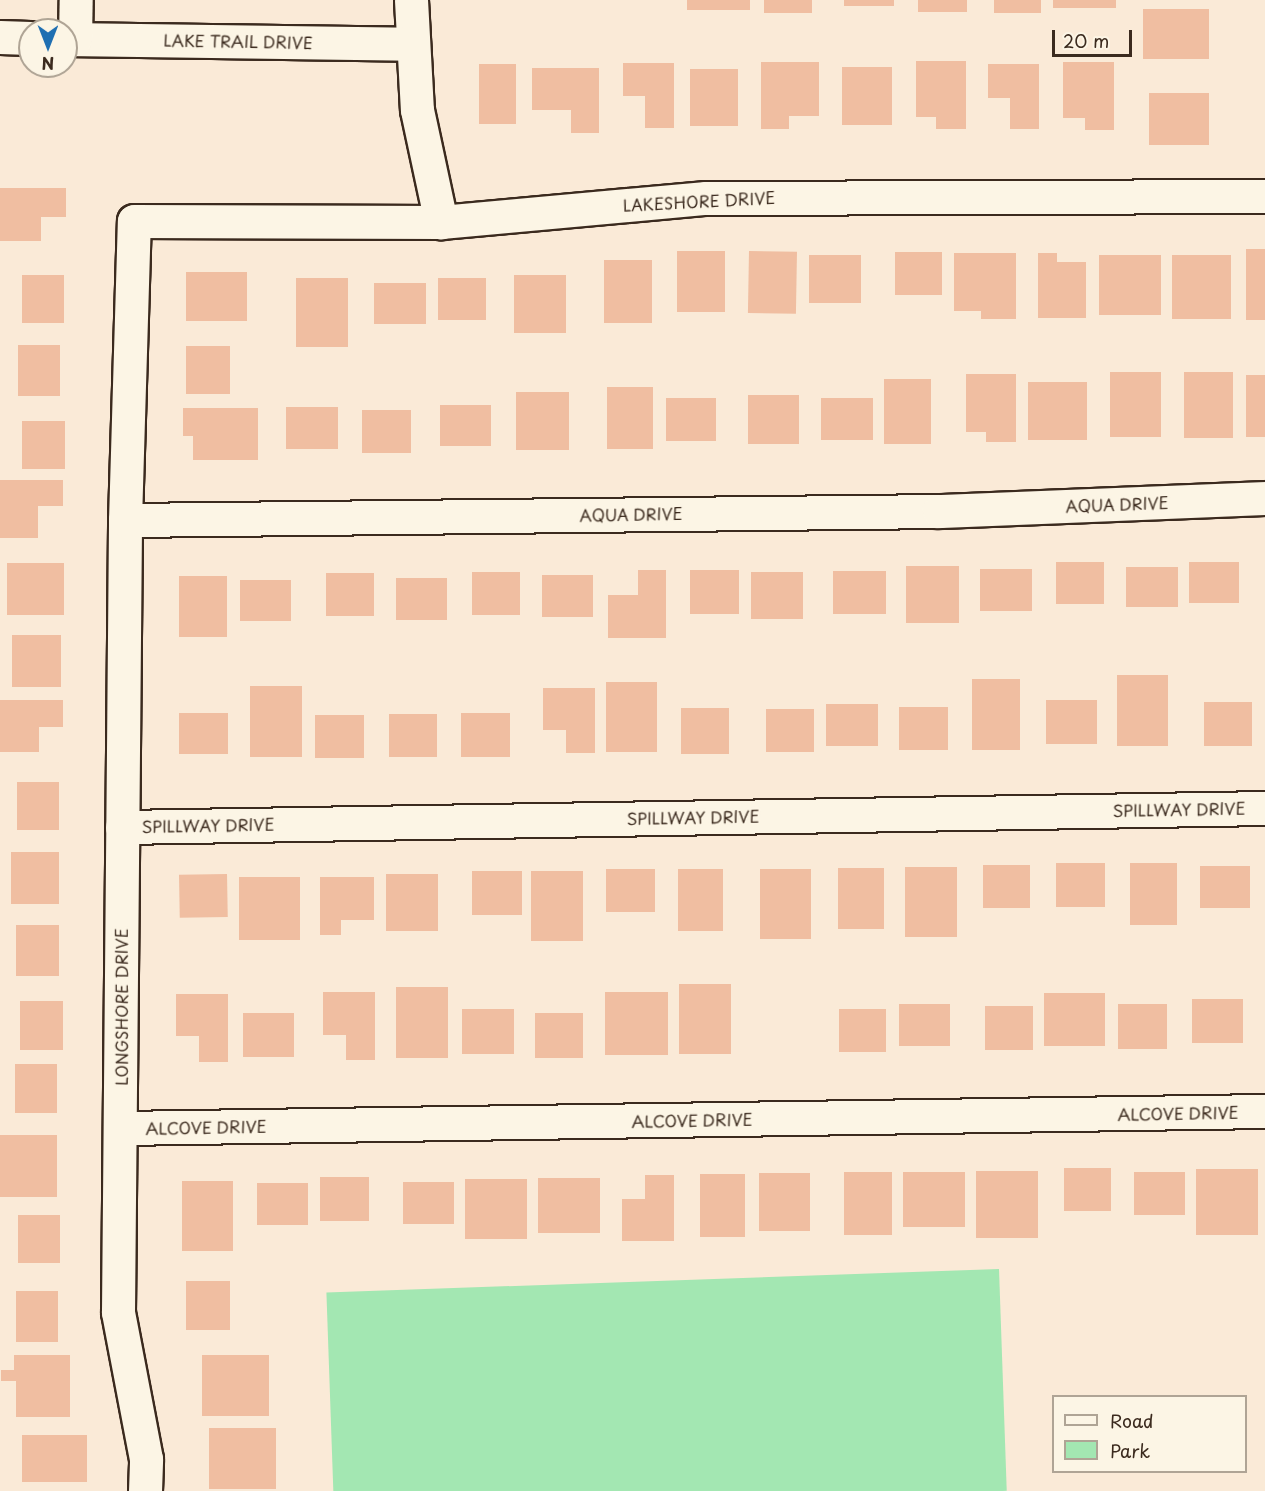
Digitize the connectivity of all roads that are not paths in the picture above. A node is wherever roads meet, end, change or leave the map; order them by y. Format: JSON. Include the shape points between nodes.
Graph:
{"nodes":[{"id":1,"x":76,"y":0,"type":"edge"},
{"id":2,"x":411,"y":0,"type":"edge"},
{"id":3,"x":74,"y":18,"type":"edge"},
{"id":4,"x":0,"y":37,"type":"edge"},
{"id":5,"x":18,"y":38,"type":"edge"},
{"id":6,"x":78,"y":39,"type":"edge"},
{"id":7,"x":410,"y":44,"type":"junction"},
{"id":8,"x":1265,"y":196,"type":"edge"},
{"id":9,"x":441,"y":222,"type":"junction"},
{"id":10,"x":1265,"y":498,"type":"edge"},
{"id":11,"x":125,"y":520,"type":"junction"},
{"id":12,"x":1265,"y":808,"type":"edge"},
{"id":13,"x":122,"y":826,"type":"junction"},
{"id":14,"x":1265,"y":1111,"type":"edge"},
{"id":15,"x":120,"y":1128,"type":"junction"},
{"id":16,"x":145,"y":1491,"type":"edge"}],
"edges":[{"from":1,"to":3,"type":"street"},
{"from":2,"to":7,"type":"street"},
{"from":4,"to":5,"type":"street"},
{"from":6,"to":7,"type":"street","name":"LAKE TRAIL DRIVE"},
{"from":7,"to":9,"type":"street","via":[[417,110]]},
{"from":8,"to":9,"type":"street","name":"LAKESHORE DRIVE","via":[[706,198]]},
{"from":9,"to":11,"type":"street","name":"LAKESHORE DRIVE","via":[[134,221]]},
{"from":10,"to":11,"type":"street","name":"AQUA DRIVE","via":[[939,511]]},
{"from":11,"to":13,"type":"street","name":"LONGSHORE DRIVE"},
{"from":12,"to":13,"type":"street","name":"SPILLWAY DRIVE"},
{"from":13,"to":15,"type":"street","name":"LONGSHORE DRIVE"},
{"from":14,"to":15,"type":"street","name":"ALCOVE DRIVE"},
{"from":15,"to":16,"type":"street","name":"LONGSHORE DRIVE","via":[[118,1312],[146,1459]]}]}
